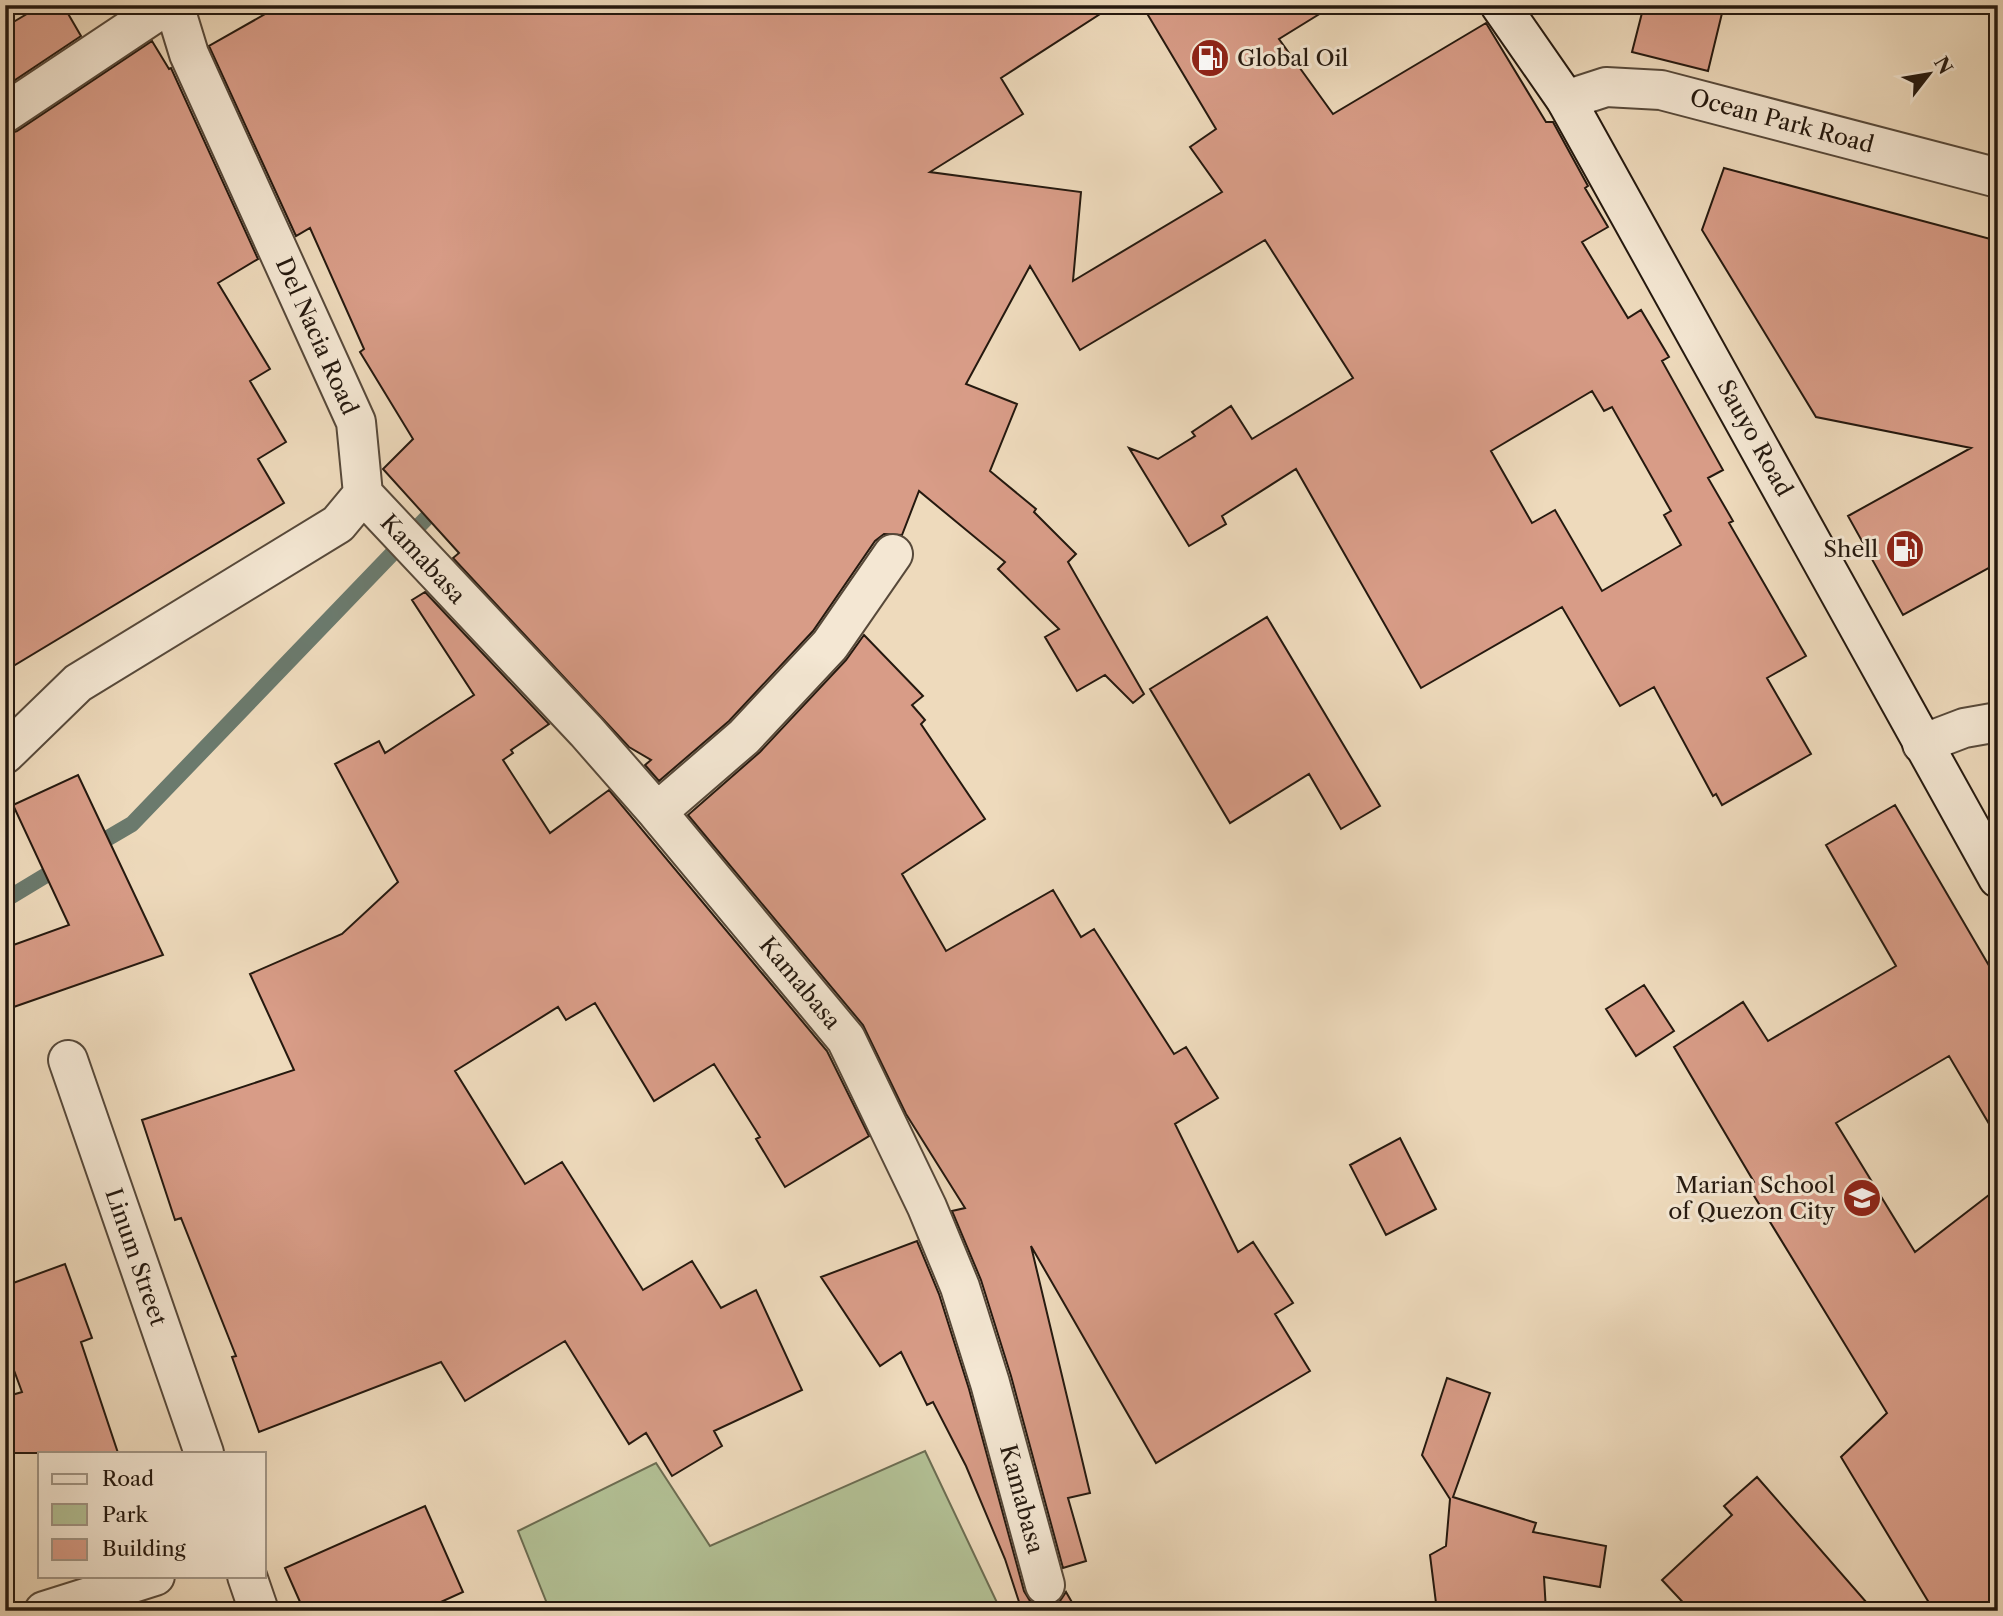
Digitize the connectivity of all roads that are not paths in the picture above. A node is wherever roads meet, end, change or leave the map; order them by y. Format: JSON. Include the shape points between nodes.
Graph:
{"nodes":[{"id":1,"x":167,"y":5,"type":"edge"},
{"id":2,"x":174,"y":5,"type":"edge"},
{"id":3,"x":1500,"y":5,"type":"edge"},
{"id":4,"x":1566,"y":100,"type":"junction"},
{"id":5,"x":5,"y":113,"type":"edge"},
{"id":6,"x":1998,"y":178,"type":"edge"},
{"id":7,"x":363,"y":494,"type":"junction"},
{"id":8,"x":893,"y":554,"type":"dead end"},
{"id":9,"x":1998,"y":722,"type":"edge"},
{"id":10,"x":1922,"y":744,"type":"junction"},
{"id":11,"x":5,"y":754,"type":"edge"},
{"id":12,"x":657,"y":811,"type":"junction"},
{"id":13,"x":1998,"y":878,"type":"edge"},
{"id":14,"x":68,"y":1060,"type":"dead end"},
{"id":15,"x":204,"y":1452,"type":"edge"},
{"id":16,"x":149,"y":1578,"type":"edge"},
{"id":17,"x":248,"y":1578,"type":"edge"},
{"id":18,"x":1045,"y":1585,"type":"dead end"},
{"id":19,"x":44,"y":1611,"type":"edge"},
{"id":20,"x":259,"y":1611,"type":"edge"}],
"edges":[{"from":1,"to":5,"type":"street"},
{"from":2,"to":7,"type":"street","name":"Del Nacia Road","via":[[189,54],[356,422]]},
{"from":3,"to":4,"type":"street","name":"Sauyo Road"},
{"from":4,"to":6,"type":"street","name":"Ocean Park Road","via":[[1605,88],[1661,90]]},
{"from":4,"to":10,"type":"street","name":"Sauyo Road"},
{"from":7,"to":11,"type":"street","via":[[338,524],[78,683]]},
{"from":7,"to":12,"type":"street","name":"Kamabasa"},
{"from":8,"to":12,"type":"street","via":[[830,645],[744,737]]},
{"from":9,"to":10,"type":"street","via":[[1964,728]]},
{"from":10,"to":13,"type":"street","name":"Sauyo Road"},
{"from":12,"to":18,"type":"street","name":"Kamabasa","via":[[846,1039],[960,1287]]},
{"from":14,"to":15,"type":"street","name":"Linum Street"},
{"from":16,"to":19,"type":"street"},
{"from":17,"to":20,"type":"street"}]}
